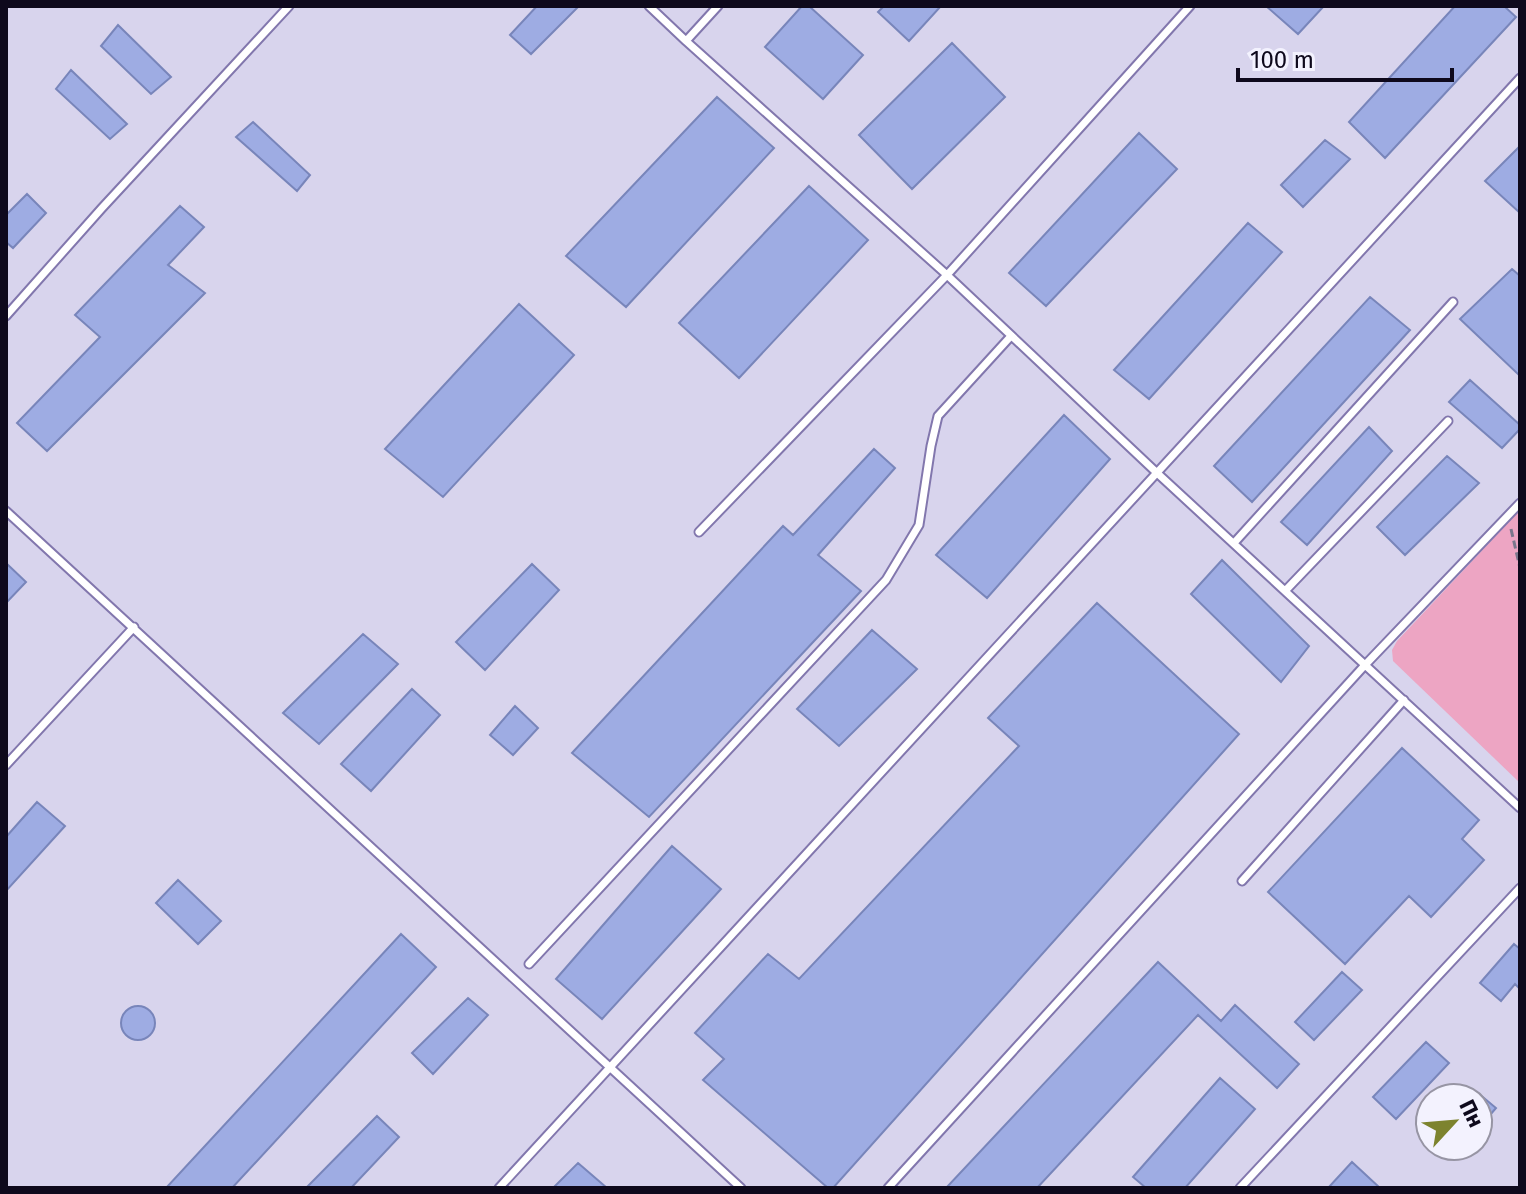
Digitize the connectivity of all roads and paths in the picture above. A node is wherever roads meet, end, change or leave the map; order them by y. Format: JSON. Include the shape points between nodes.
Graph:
{"nodes":[{"id":1,"x":289,"y":6,"type":"edge"},
{"id":2,"x":649,"y":6,"type":"edge"},
{"id":3,"x":718,"y":6,"type":"edge"},
{"id":4,"x":1190,"y":6,"type":"edge"},
{"id":5,"x":686,"y":41,"type":"junction"},
{"id":6,"x":1520,"y":78,"type":"edge"},
{"id":7,"x":947,"y":275,"type":"junction"},
{"id":8,"x":1453,"y":302,"type":"dead end"},
{"id":9,"x":6,"y":316,"type":"edge"},
{"id":10,"x":1011,"y":336,"type":"junction"},
{"id":11,"x":1448,"y":421,"type":"dead end"},
{"id":12,"x":1156,"y":472,"type":"junction"},
{"id":13,"x":1520,"y":503,"type":"edge"},
{"id":14,"x":6,"y":511,"type":"edge"},
{"id":15,"x":1508,"y":515,"type":"junction"},
{"id":16,"x":699,"y":532,"type":"dead end"},
{"id":17,"x":1234,"y":543,"type":"junction"},
{"id":18,"x":1520,"y":568,"type":"edge"},
{"id":19,"x":1285,"y":591,"type":"junction"},
{"id":20,"x":134,"y":627,"type":"junction"},
{"id":21,"x":1365,"y":665,"type":"junction"},
{"id":22,"x":1404,"y":700,"type":"junction"},
{"id":23,"x":6,"y":765,"type":"edge"},
{"id":24,"x":1520,"y":808,"type":"edge"},
{"id":25,"x":1242,"y":881,"type":"dead end"},
{"id":26,"x":1520,"y":888,"type":"edge"},
{"id":27,"x":529,"y":964,"type":"dead end"},
{"id":28,"x":610,"y":1067,"type":"junction"},
{"id":29,"x":499,"y":1188,"type":"edge"},
{"id":30,"x":741,"y":1188,"type":"edge"},
{"id":31,"x":888,"y":1188,"type":"edge"},
{"id":32,"x":1240,"y":1188,"type":"edge"}],
"edges":[{"from":1,"to":9,"type":"lane"},
{"from":2,"to":5,"type":"lane"},
{"from":3,"to":5,"type":"lane"},
{"from":4,"to":7,"type":"lane"},
{"from":5,"to":7,"type":"lane"},
{"from":6,"to":12,"type":"lane"},
{"from":7,"to":10,"type":"lane"},
{"from":7,"to":16,"type":"lane"},
{"from":8,"to":17,"type":"lane"},
{"from":10,"to":12,"type":"lane"},
{"from":10,"to":27,"type":"lane","via":[[938,416],[919,525],[886,580]]},
{"from":11,"to":19,"type":"lane"},
{"from":12,"to":17,"type":"lane"},
{"from":12,"to":28,"type":"lane"},
{"from":13,"to":15,"type":"lane"},
{"from":14,"to":20,"type":"lane"},
{"from":15,"to":18,"type":"path"},
{"from":15,"to":21,"type":"lane"},
{"from":17,"to":19,"type":"lane"},
{"from":19,"to":21,"type":"lane"},
{"from":20,"to":23,"type":"lane"},
{"from":20,"to":28,"type":"lane"},
{"from":21,"to":22,"type":"lane"},
{"from":21,"to":31,"type":"lane"},
{"from":22,"to":24,"type":"lane"},
{"from":22,"to":25,"type":"lane"},
{"from":26,"to":32,"type":"lane"},
{"from":28,"to":29,"type":"lane"},
{"from":28,"to":30,"type":"lane"}]}
